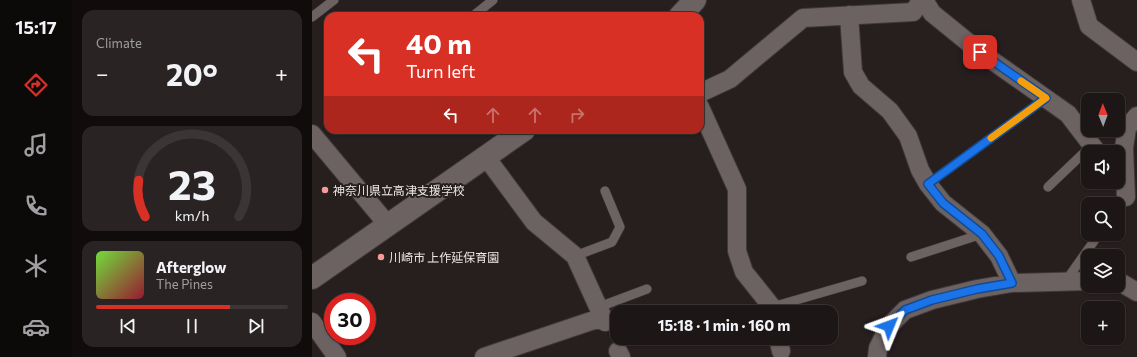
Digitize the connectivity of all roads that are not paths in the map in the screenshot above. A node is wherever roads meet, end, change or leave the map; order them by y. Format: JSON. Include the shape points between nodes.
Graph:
{"nodes":[{"id":1,"x":334,"y":0,"type":"edge"},
{"id":2,"x":493,"y":0,"type":"edge"},
{"id":3,"x":695,"y":0,"type":"edge"},
{"id":4,"x":923,"y":0,"type":"edge"},
{"id":5,"x":1081,"y":0,"type":"edge"},
{"id":6,"x":478,"y":12,"type":"edge"},
{"id":7,"x":684,"y":12,"type":"edge"},
{"id":8,"x":849,"y":15,"type":"junction"},
{"id":9,"x":312,"y":17,"type":"edge"},
{"id":10,"x":1137,"y":62,"type":"edge"},
{"id":11,"x":704,"y":91,"type":"edge"},
{"id":12,"x":1046,"y":98,"type":"junction"},
{"id":13,"x":1137,"y":116,"type":"edge"},
{"id":14,"x":704,"y":117,"type":"edge"},
{"id":15,"x":312,"y":134,"type":"edge"},
{"id":16,"x":518,"y":134,"type":"edge"},
{"id":17,"x":1092,"y":145,"type":"edge"},
{"id":18,"x":486,"y":157,"type":"junction"},
{"id":19,"x":1081,"y":160,"type":"edge"},
{"id":20,"x":928,"y":184,"type":"junction"},
{"id":21,"x":1048,"y":187,"type":"dead end"},
{"id":22,"x":605,"y":191,"type":"dead end"},
{"id":23,"x":1124,"y":197,"type":"edge"},
{"id":24,"x":388,"y":225,"type":"junction"},
{"id":25,"x":982,"y":234,"type":"junction"},
{"id":26,"x":1094,"y":241,"type":"edge"},
{"id":27,"x":575,"y":256,"type":"junction"},
{"id":28,"x":911,"y":257,"type":"dead end"},
{"id":29,"x":312,"y":278,"type":"edge"},
{"id":30,"x":862,"y":281,"type":"dead end"},
{"id":31,"x":1081,"y":281,"type":"edge"},
{"id":32,"x":1065,"y":282,"type":"junction"},
{"id":33,"x":1012,"y":283,"type":"junction"},
{"id":34,"x":1125,"y":285,"type":"edge"},
{"id":35,"x":647,"y":289,"type":"dead end"},
{"id":36,"x":1137,"y":292,"type":"edge"},
{"id":37,"x":769,"y":305,"type":"edge"},
{"id":38,"x":788,"y":305,"type":"edge"},
{"id":39,"x":602,"y":315,"type":"junction"},
{"id":40,"x":312,"y":322,"type":"edge"},
{"id":41,"x":502,"y":354,"type":"edge"},
{"id":42,"x":337,"y":357,"type":"edge"},
{"id":43,"x":484,"y":357,"type":"edge"},
{"id":44,"x":877,"y":357,"type":"edge"}],
"edges":[{"from":1,"to":9,"type":"lane"},
{"from":2,"to":6,"type":"lane"},
{"from":3,"to":7,"type":"street"},
{"from":4,"to":8,"type":"street","via":[[913,12]]},
{"from":4,"to":12,"type":"street","via":[[932,14],[980,52]]},
{"from":5,"to":10,"type":"street","via":[[1089,26]]},
{"from":8,"to":11,"type":"street","via":[[803,18],[730,79]]},
{"from":8,"to":20,"type":"street","via":[[853,72],[861,86],[890,111],[908,136]]},
{"from":12,"to":17,"type":"street","via":[[1068,114]]},
{"from":12,"to":20,"type":"lane"},
{"from":13,"to":23,"type":"street","via":[[1127,128],[1124,148]]},
{"from":14,"to":37,"type":"street","via":[[737,189],[737,251],[744,272]]},
{"from":15,"to":24,"type":"street"},
{"from":16,"to":18,"type":"street"},
{"from":18,"to":24,"type":"street"},
{"from":18,"to":27,"type":"street","via":[[534,222]]},
{"from":19,"to":21,"type":"lane"},
{"from":20,"to":25,"type":"street","via":[[943,203]]},
{"from":22,"to":27,"type":"lane","via":[[620,228],[612,242]]},
{"from":24,"to":29,"type":"street"},
{"from":25,"to":28,"type":"lane"},
{"from":25,"to":33,"type":"street","via":[[999,256]]},
{"from":26,"to":32,"type":"lane"},
{"from":27,"to":39,"type":"street"},
{"from":30,"to":38,"type":"lane"},
{"from":31,"to":32,"type":"street"},
{"from":32,"to":33,"type":"street"},
{"from":33,"to":44,"type":"street","via":[[932,300],[905,310],[889,326],[878,348]]},
{"from":34,"to":36,"type":"street"},
{"from":35,"to":39,"type":"lane"},
{"from":39,"to":41,"type":"street"},
{"from":40,"to":42,"type":"street"},
{"from":41,"to":43,"type":"street"}]}
